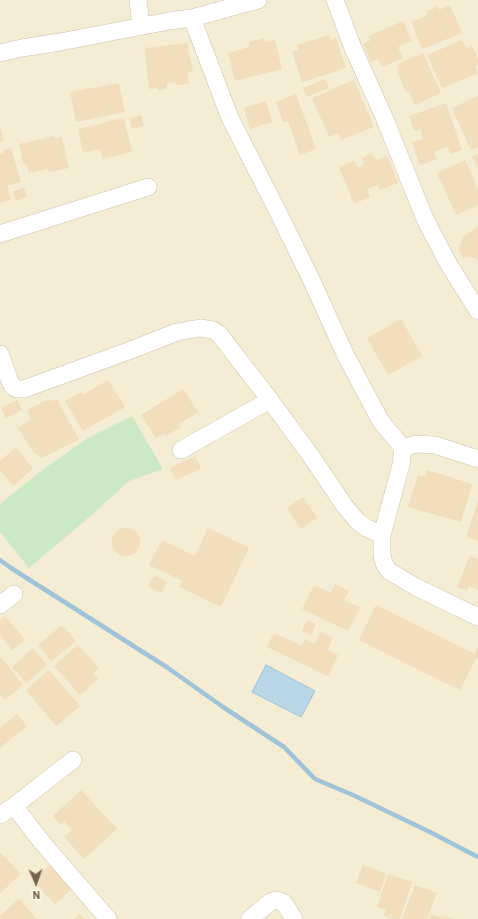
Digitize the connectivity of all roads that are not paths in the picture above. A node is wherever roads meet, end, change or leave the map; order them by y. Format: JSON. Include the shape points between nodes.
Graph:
{"nodes":[{"id":1,"x":138,"y":0,"type":"edge"},
{"id":2,"x":258,"y":0,"type":"edge"},
{"id":3,"x":335,"y":0,"type":"edge"},
{"id":4,"x":192,"y":18,"type":"junction"},
{"id":5,"x":141,"y":26,"type":"junction"},
{"id":6,"x":0,"y":53,"type":"edge"},
{"id":7,"x":148,"y":187,"type":"dead end"},
{"id":8,"x":0,"y":234,"type":"edge"},
{"id":9,"x":478,"y":311,"type":"edge"},
{"id":10,"x":0,"y":354,"type":"edge"},
{"id":11,"x":270,"y":400,"type":"junction"},
{"id":12,"x":403,"y":448,"type":"junction"},
{"id":13,"x":181,"y":450,"type":"dead end"},
{"id":14,"x":478,"y":459,"type":"edge"},
{"id":15,"x":382,"y":535,"type":"junction"},
{"id":16,"x":14,"y":594,"type":"dead end"},
{"id":17,"x":0,"y":605,"type":"edge"},
{"id":18,"x":478,"y":617,"type":"edge"},
{"id":19,"x":73,"y":760,"type":"dead end"},
{"id":20,"x":7,"y":811,"type":"edge"},
{"id":21,"x":108,"y":919,"type":"edge"},
{"id":22,"x":250,"y":919,"type":"edge"},
{"id":23,"x":294,"y":919,"type":"edge"}],
"edges":[{"from":1,"to":5,"type":"street"},
{"from":2,"to":4,"type":"street"},
{"from":3,"to":9,"type":"street","via":[[425,219],[448,263]]},
{"from":4,"to":5,"type":"street"},
{"from":4,"to":12,"type":"street","via":[[230,118],[311,279],[344,354],[379,418]]},
{"from":5,"to":6,"type":"street"},
{"from":7,"to":8,"type":"street"},
{"from":10,"to":11,"type":"street","via":[[13,387],[24,389],[177,332],[200,328],[213,330],[219,334]]},
{"from":11,"to":13,"type":"street"},
{"from":11,"to":15,"type":"street","via":[[358,522]]},
{"from":12,"to":14,"type":"street","via":[[416,444],[435,445]]},
{"from":12,"to":15,"type":"street","via":[[401,465]]},
{"from":15,"to":18,"type":"street","via":[[383,559],[389,571]]},
{"from":16,"to":17,"type":"street"},
{"from":19,"to":20,"type":"street"},
{"from":20,"to":21,"type":"street","via":[[41,841]]},
{"from":22,"to":23,"type":"street","via":[[270,902],[277,900],[284,902]]}]}
